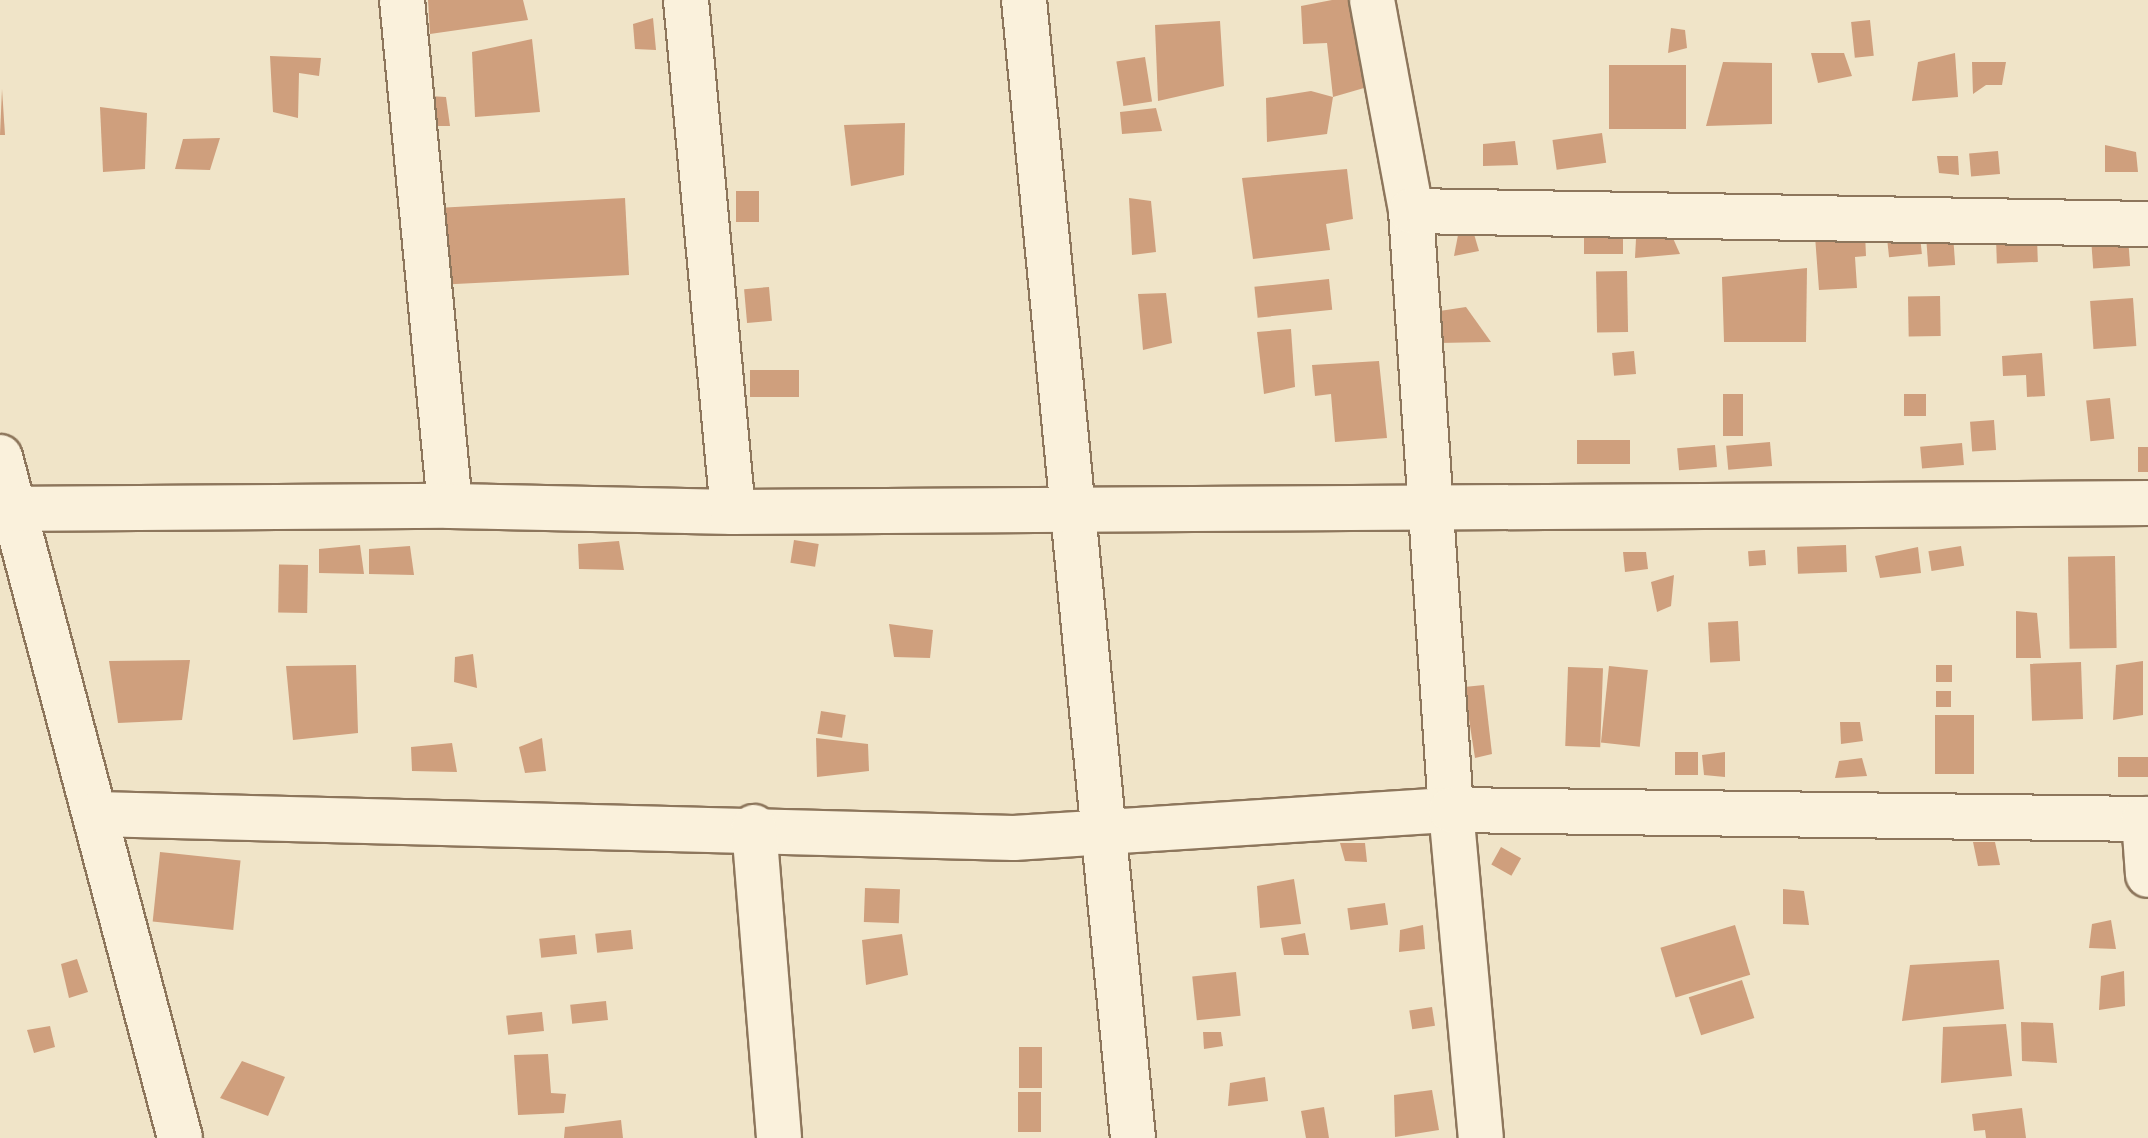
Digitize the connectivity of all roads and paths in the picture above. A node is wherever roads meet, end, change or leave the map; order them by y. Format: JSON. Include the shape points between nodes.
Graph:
{"nodes":[{"id":1,"x":402,"y":0,"type":"edge"},
{"id":2,"x":686,"y":0,"type":"edge"},
{"id":3,"x":1024,"y":0,"type":"edge"},
{"id":4,"x":1372,"y":0,"type":"edge"},
{"id":5,"x":1411,"y":211,"type":"junction"},
{"id":6,"x":2148,"y":224,"type":"edge"},
{"id":7,"x":0,"y":457,"type":"edge"},
{"id":8,"x":2148,"y":503,"type":"edge"},
{"id":9,"x":450,"y":506,"type":"junction"},
{"id":10,"x":1431,"y":506,"type":"junction"},
{"id":11,"x":7,"y":509,"type":"edge"},
{"id":12,"x":1072,"y":509,"type":"junction"},
{"id":13,"x":733,"y":512,"type":"junction"},
{"id":14,"x":1451,"y":810,"type":"junction"},
{"id":15,"x":97,"y":814,"type":"junction"},
{"id":16,"x":2146,"y":819,"type":"edge"},
{"id":17,"x":754,"y":827,"type":"junction"},
{"id":18,"x":1102,"y":836,"type":"junction"},
{"id":19,"x":2148,"y":875,"type":"edge"},
{"id":20,"x":178,"y":1129,"type":"edge"},
{"id":21,"x":217,"y":1138,"type":"edge"},
{"id":22,"x":779,"y":1138,"type":"edge"},
{"id":23,"x":1133,"y":1138,"type":"edge"},
{"id":24,"x":1481,"y":1138,"type":"edge"}],
"edges":[{"from":1,"to":9,"type":"street"},
{"from":2,"to":13,"type":"street"},
{"from":3,"to":12,"type":"street"},
{"from":4,"to":5,"type":"street"},
{"from":5,"to":6,"type":"street"},
{"from":5,"to":10,"type":"street"},
{"from":7,"to":11,"type":"street"},
{"from":8,"to":10,"type":"street"},
{"from":9,"to":11,"type":"street"},
{"from":9,"to":13,"type":"street"},
{"from":10,"to":12,"type":"street"},
{"from":10,"to":14,"type":"street"},
{"from":11,"to":15,"type":"street"},
{"from":12,"to":13,"type":"street"},
{"from":12,"to":18,"type":"street"},
{"from":14,"to":16,"type":"street"},
{"from":14,"to":18,"type":"street"},
{"from":14,"to":24,"type":"street"},
{"from":15,"to":17,"type":"street"},
{"from":15,"to":20,"type":"street"},
{"from":16,"to":19,"type":"street"},
{"from":17,"to":18,"type":"street","via":[[1014,838]]},
{"from":17,"to":22,"type":"street"},
{"from":18,"to":23,"type":"street"},
{"from":20,"to":21,"type":"street"}]}
